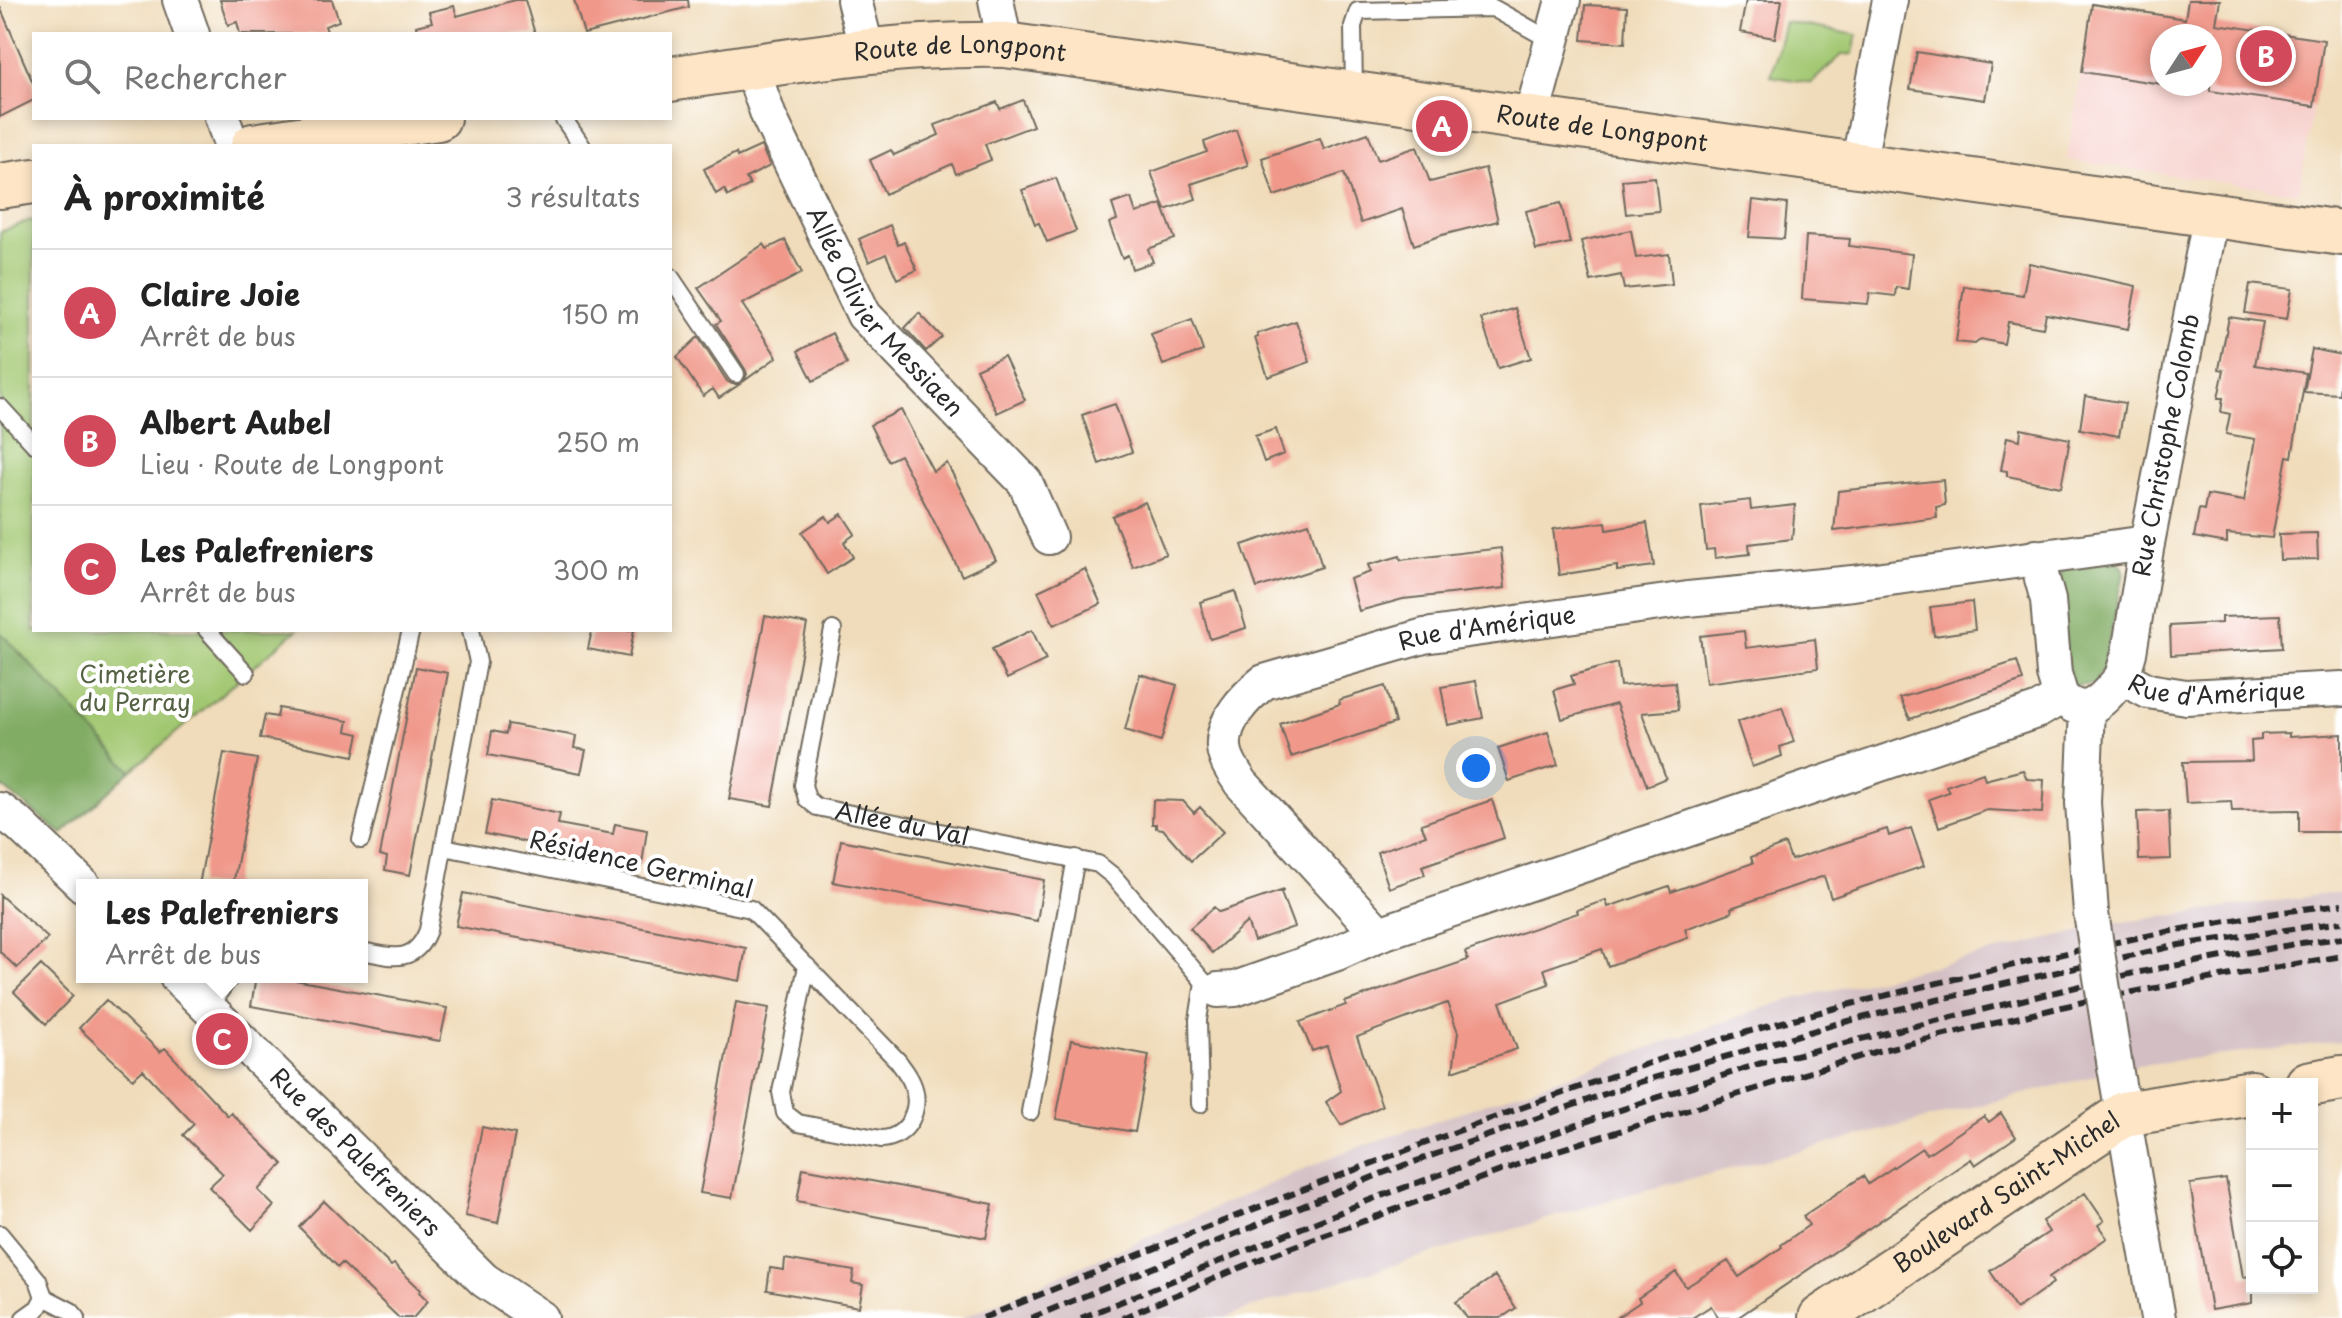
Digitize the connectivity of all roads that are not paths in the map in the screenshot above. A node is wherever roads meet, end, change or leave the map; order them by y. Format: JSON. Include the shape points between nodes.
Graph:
{"nodes":[{"id":1,"x":180,"y":0,"type":"edge"},
{"id":2,"x":854,"y":0,"type":"edge"},
{"id":3,"x":996,"y":0,"type":"edge"},
{"id":4,"x":1563,"y":0,"type":"edge"},
{"id":5,"x":1890,"y":0,"type":"edge"},
{"id":6,"x":191,"y":32,"type":"edge"},
{"id":7,"x":1552,"y":41,"type":"junction"},
{"id":8,"x":1005,"y":45,"type":"junction"},
{"id":9,"x":867,"y":51,"type":"junction"},
{"id":10,"x":751,"y":67,"type":"junction"},
{"id":11,"x":672,"y":79,"type":"edge"},
{"id":12,"x":1354,"y":93,"type":"junction"},
{"id":13,"x":1531,"y":119,"type":"junction"},
{"id":14,"x":223,"y":120,"type":"edge"},
{"id":15,"x":564,"y":120,"type":"edge"},
{"id":16,"x":411,"y":129,"type":"edge"},
{"id":17,"x":231,"y":144,"type":"edge"},
{"id":18,"x":272,"y":144,"type":"edge"},
{"id":19,"x":581,"y":144,"type":"edge"},
{"id":20,"x":1858,"y":166,"type":"junction"},
{"id":21,"x":32,"y":181,"type":"edge"},
{"id":22,"x":0,"y":186,"type":"edge"},
{"id":23,"x":2211,"y":214,"type":"junction"},
{"id":24,"x":2342,"y":233,"type":"edge"},
{"id":25,"x":672,"y":279,"type":"edge"},
{"id":26,"x":736,"y":374,"type":"dead end"},
{"id":27,"x":0,"y":407,"type":"edge"},
{"id":28,"x":32,"y":442,"type":"edge"},
{"id":29,"x":1049,"y":537,"type":"dead end"},
{"id":30,"x":2147,"y":543,"type":"junction"},
{"id":31,"x":2036,"y":557,"type":"junction"},
{"id":32,"x":833,"y":630,"type":"dead end"},
{"id":33,"x":209,"y":632,"type":"edge"},
{"id":34,"x":411,"y":632,"type":"edge"},
{"id":35,"x":471,"y":632,"type":"edge"},
{"id":36,"x":246,"y":673,"type":"dead end"},
{"id":37,"x":2122,"y":677,"type":"junction"},
{"id":38,"x":2342,"y":689,"type":"edge"},
{"id":39,"x":2074,"y":702,"type":"junction"},
{"id":40,"x":0,"y":810,"type":"edge"},
{"id":41,"x":361,"y":840,"type":"dead end"},
{"id":42,"x":444,"y":847,"type":"junction"},
{"id":43,"x":1076,"y":858,"type":"junction"},
{"id":44,"x":77,"y":879,"type":"edge"},
{"id":45,"x":1379,"y":934,"type":"junction"},
{"id":46,"x":368,"y":952,"type":"edge"},
{"id":47,"x":807,"y":966,"type":"junction"},
{"id":48,"x":183,"y":983,"type":"edge"},
{"id":49,"x":226,"y":983,"type":"edge"},
{"id":50,"x":1219,"y":987,"type":"junction"},
{"id":51,"x":208,"y":1008,"type":"junction"},
{"id":52,"x":2342,"y":1078,"type":"edge"},
{"id":53,"x":2318,"y":1082,"type":"edge"},
{"id":54,"x":2246,"y":1094,"type":"edge"},
{"id":55,"x":1200,"y":1104,"type":"dead end"},
{"id":56,"x":1030,"y":1112,"type":"dead end"},
{"id":57,"x":2124,"y":1114,"type":"junction"},
{"id":58,"x":0,"y":1234,"type":"edge"},
{"id":59,"x":44,"y":1297,"type":"junction"},
{"id":60,"x":24,"y":1318,"type":"edge"},
{"id":61,"x":77,"y":1318,"type":"edge"},
{"id":62,"x":541,"y":1318,"type":"edge"},
{"id":63,"x":1821,"y":1318,"type":"edge"},
{"id":64,"x":2158,"y":1318,"type":"edge"}],
"edges":[{"from":1,"to":6,"type":"street"},
{"from":2,"to":9,"type":"street"},
{"from":3,"to":8,"type":"street"},
{"from":4,"to":7,"type":"street"},
{"from":5,"to":20,"type":"street"},
{"from":7,"to":12,"type":"lane","via":[[1493,8],[1358,11],[1353,26]]},
{"from":7,"to":13,"type":"street"},
{"from":8,"to":9,"type":"main road","name":"Route de Longpont"},
{"from":8,"to":12,"type":"main road","name":"Route de Longpont"},
{"from":9,"to":10,"type":"main road","name":"Route de Longpont"},
{"from":10,"to":11,"type":"main road","name":"Route de Longpont"},
{"from":10,"to":29,"type":"street","name":"Allée Olivier Messiaen","via":[[769,117],[864,315],[1025,482]]},
{"from":12,"to":13,"type":"main road","name":"Route de Longpont"},
{"from":13,"to":20,"type":"main road","name":"Route de Longpont"},
{"from":14,"to":17,"type":"street"},
{"from":15,"to":19,"type":"lane"},
{"from":16,"to":18,"type":"main road"},
{"from":20,"to":23,"type":"main road","name":"Route de Longpont"},
{"from":21,"to":22,"type":"main road"},
{"from":23,"to":24,"type":"main road","name":"Route de Longpont"},
{"from":23,"to":30,"type":"street","name":"Rue Christophe Colomb"},
{"from":25,"to":26,"type":"lane"},
{"from":27,"to":28,"type":"lane"},
{"from":30,"to":31,"type":"street","name":"Rue d'Amérique"},
{"from":30,"to":37,"type":"street","name":"Rue Christophe Colomb"},
{"from":31,"to":39,"type":"street","via":[[2048,600],[2054,674]]},
{"from":31,"to":45,"type":"street","name":"Rue d'Amérique","via":[[1424,636],[1264,682],[1248,694],[1228,725],[1223,745],[1228,763]]},
{"from":32,"to":43,"type":"lane","name":"Allée du Val","via":[[803,785],[807,799],[817,807]]},
{"from":33,"to":36,"type":"lane"},
{"from":34,"to":41,"type":"lane"},
{"from":35,"to":42,"type":"lane","via":[[478,662]]},
{"from":37,"to":38,"type":"street","name":"Rue d'Amérique","via":[[2148,691],[2186,697]]},
{"from":37,"to":39,"type":"street","name":"Rue d'Amérique","via":[[2104,698]]},
{"from":39,"to":45,"type":"street","name":"Rue d'Amérique"},
{"from":39,"to":57,"type":"street","bridge":true,"via":[[2091,913]]},
{"from":40,"to":44,"type":"street"},
{"from":42,"to":46,"type":"lane","via":[[422,945],[394,957]]},
{"from":42,"to":47,"type":"lane","name":"Résidence Germinal","via":[[751,909]]},
{"from":43,"to":50,"type":"lane","name":"Allée du Val","via":[[1098,864],[1113,876]]},
{"from":43,"to":56,"type":"lane"},
{"from":45,"to":50,"type":"street","name":"Rue d'Amérique","via":[[1337,953]]},
{"from":47,"to":47,"type":"lane","name":"Résidence Germinal","via":[[781,1092],[785,1113],[798,1123],[892,1138],[911,1122],[913,1084],[898,1061]]},
{"from":48,"to":51,"type":"street","name":"Rue des Palefreniers"},
{"from":49,"to":51,"type":"lane"},
{"from":50,"to":55,"type":"lane","via":[[1198,1020]]},
{"from":51,"to":62,"type":"street","name":"Rue des Palefreniers","via":[[484,1280]]},
{"from":52,"to":53,"type":"main road"},
{"from":54,"to":57,"type":"main road","name":"Boulevard Saint-Michel"},
{"from":57,"to":63,"type":"main road","name":"Boulevard Saint-Michel"},
{"from":57,"to":64,"type":"street"},
{"from":58,"to":59,"type":"lane","via":[[38,1280]]},
{"from":59,"to":60,"type":"lane"},
{"from":59,"to":61,"type":"lane"}]}
